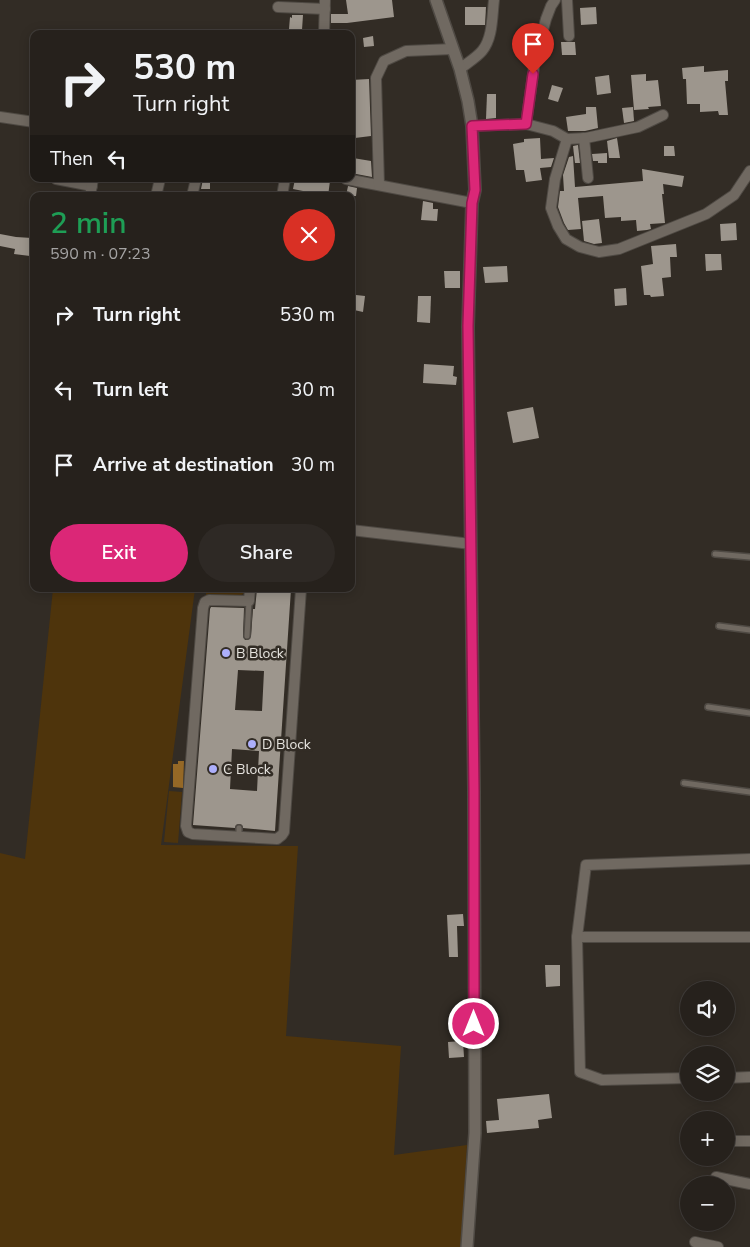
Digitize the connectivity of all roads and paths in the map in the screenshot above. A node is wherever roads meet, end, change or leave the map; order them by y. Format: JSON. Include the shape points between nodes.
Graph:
{"nodes":[{"id":1,"x":436,"y":0,"type":"edge"},
{"id":2,"x":494,"y":0,"type":"edge"},
{"id":3,"x":555,"y":0,"type":"edge"},
{"id":4,"x":566,"y":0,"type":"edge"},
{"id":5,"x":325,"y":5,"type":"edge"},
{"id":6,"x":278,"y":7,"type":"dead end"},
{"id":7,"x":324,"y":30,"type":"edge"},
{"id":8,"x":569,"y":36,"type":"dead end"},
{"id":9,"x":453,"y":49,"type":"junction"},
{"id":10,"x":460,"y":69,"type":"junction"},
{"id":11,"x":663,"y":115,"type":"dead end"},
{"id":12,"x":0,"y":117,"type":"edge"},
{"id":13,"x":30,"y":121,"type":"edge"},
{"id":14,"x":526,"y":124,"type":"junction"},
{"id":15,"x":472,"y":126,"type":"junction"},
{"id":16,"x":584,"y":138,"type":"junction"},
{"id":17,"x":567,"y":139,"type":"junction"},
{"id":18,"x":750,"y":171,"type":"edge"},
{"id":19,"x":588,"y":178,"type":"dead end"},
{"id":20,"x":355,"y":181,"type":"edge"},
{"id":21,"x":70,"y":182,"type":"edge"},
{"id":22,"x":379,"y":185,"type":"junction"},
{"id":23,"x":92,"y":187,"type":"edge"},
{"id":24,"x":472,"y":203,"type":"junction"},
{"id":25,"x":355,"y":530,"type":"edge"},
{"id":26,"x":471,"y":544,"type":"junction"},
{"id":27,"x":715,"y":554,"type":"dead end"},
{"id":28,"x":750,"y":557,"type":"edge"},
{"id":29,"x":250,"y":592,"type":"edge"},
{"id":30,"x":301,"y":592,"type":"edge"},
{"id":31,"x":249,"y":601,"type":"junction"},
{"id":32,"x":719,"y":626,"type":"dead end"},
{"id":33,"x":750,"y":630,"type":"edge"},
{"id":34,"x":247,"y":636,"type":"dead end"},
{"id":35,"x":708,"y":708,"type":"dead end"},
{"id":36,"x":750,"y":713,"type":"edge"},
{"id":37,"x":684,"y":783,"type":"dead end"},
{"id":38,"x":750,"y":792,"type":"edge"},
{"id":39,"x":750,"y":859,"type":"edge"},
{"id":40,"x":577,"y":937,"type":"junction"},
{"id":41,"x":750,"y":937,"type":"edge"},
{"id":42,"x":750,"y":1077,"type":"edge"},
{"id":43,"x":680,"y":1078,"type":"edge"},
{"id":44,"x":735,"y":1078,"type":"edge"},
{"id":45,"x":735,"y":1141,"type":"edge"},
{"id":46,"x":750,"y":1141,"type":"edge"},
{"id":47,"x":735,"y":1180,"type":"edge"},
{"id":48,"x":750,"y":1184,"type":"edge"},
{"id":49,"x":695,"y":1242,"type":"dead end"},
{"id":50,"x":467,"y":1247,"type":"edge"},
{"id":51,"x":718,"y":1247,"type":"edge"}],
"edges":[{"from":1,"to":9,"type":"street"},
{"from":2,"to":10,"type":"street","via":[[486,44]]},
{"from":3,"to":14,"type":"street","via":[[546,19],[535,60]]},
{"from":4,"to":8,"type":"street"},
{"from":5,"to":6,"type":"street"},
{"from":5,"to":7,"type":"street"},
{"from":9,"to":10,"type":"street"},
{"from":9,"to":22,"type":"street","via":[[406,51],[384,61],[376,78]]},
{"from":10,"to":15,"type":"street"},
{"from":11,"to":16,"type":"street","via":[[638,127]]},
{"from":12,"to":13,"type":"street"},
{"from":14,"to":15,"type":"street"},
{"from":14,"to":17,"type":"street","via":[[553,131]]},
{"from":15,"to":24,"type":"street","via":[[475,190]]},
{"from":16,"to":17,"type":"street"},
{"from":16,"to":19,"type":"street"},
{"from":17,"to":18,"type":"street","via":[[554,179],[551,208],[566,240],[580,248],[598,252],[619,249],[706,214],[734,195]]},
{"from":20,"to":22,"type":"street"},
{"from":21,"to":23,"type":"street"},
{"from":22,"to":24,"type":"street"},
{"from":24,"to":26,"type":"street","via":[[468,326]]},
{"from":25,"to":26,"type":"street"},
{"from":26,"to":50,"type":"street","via":[[475,1133]]},
{"from":27,"to":28,"type":"lane"},
{"from":29,"to":31,"type":"street"},
{"from":30,"to":31,"type":"street","via":[[284,832],[277,838],[239,832],[192,834],[186,826],[204,602]]},
{"from":31,"to":34,"type":"lane"},
{"from":32,"to":33,"type":"lane"},
{"from":35,"to":36,"type":"lane"},
{"from":37,"to":38,"type":"lane"},
{"from":39,"to":40,"type":"street","via":[[586,865]]},
{"from":40,"to":41,"type":"street"},
{"from":40,"to":43,"type":"street","via":[[580,1072],[602,1080]]},
{"from":42,"to":44,"type":"street"},
{"from":45,"to":46,"type":"street"},
{"from":47,"to":48,"type":"street"},
{"from":49,"to":51,"type":"street"}]}
